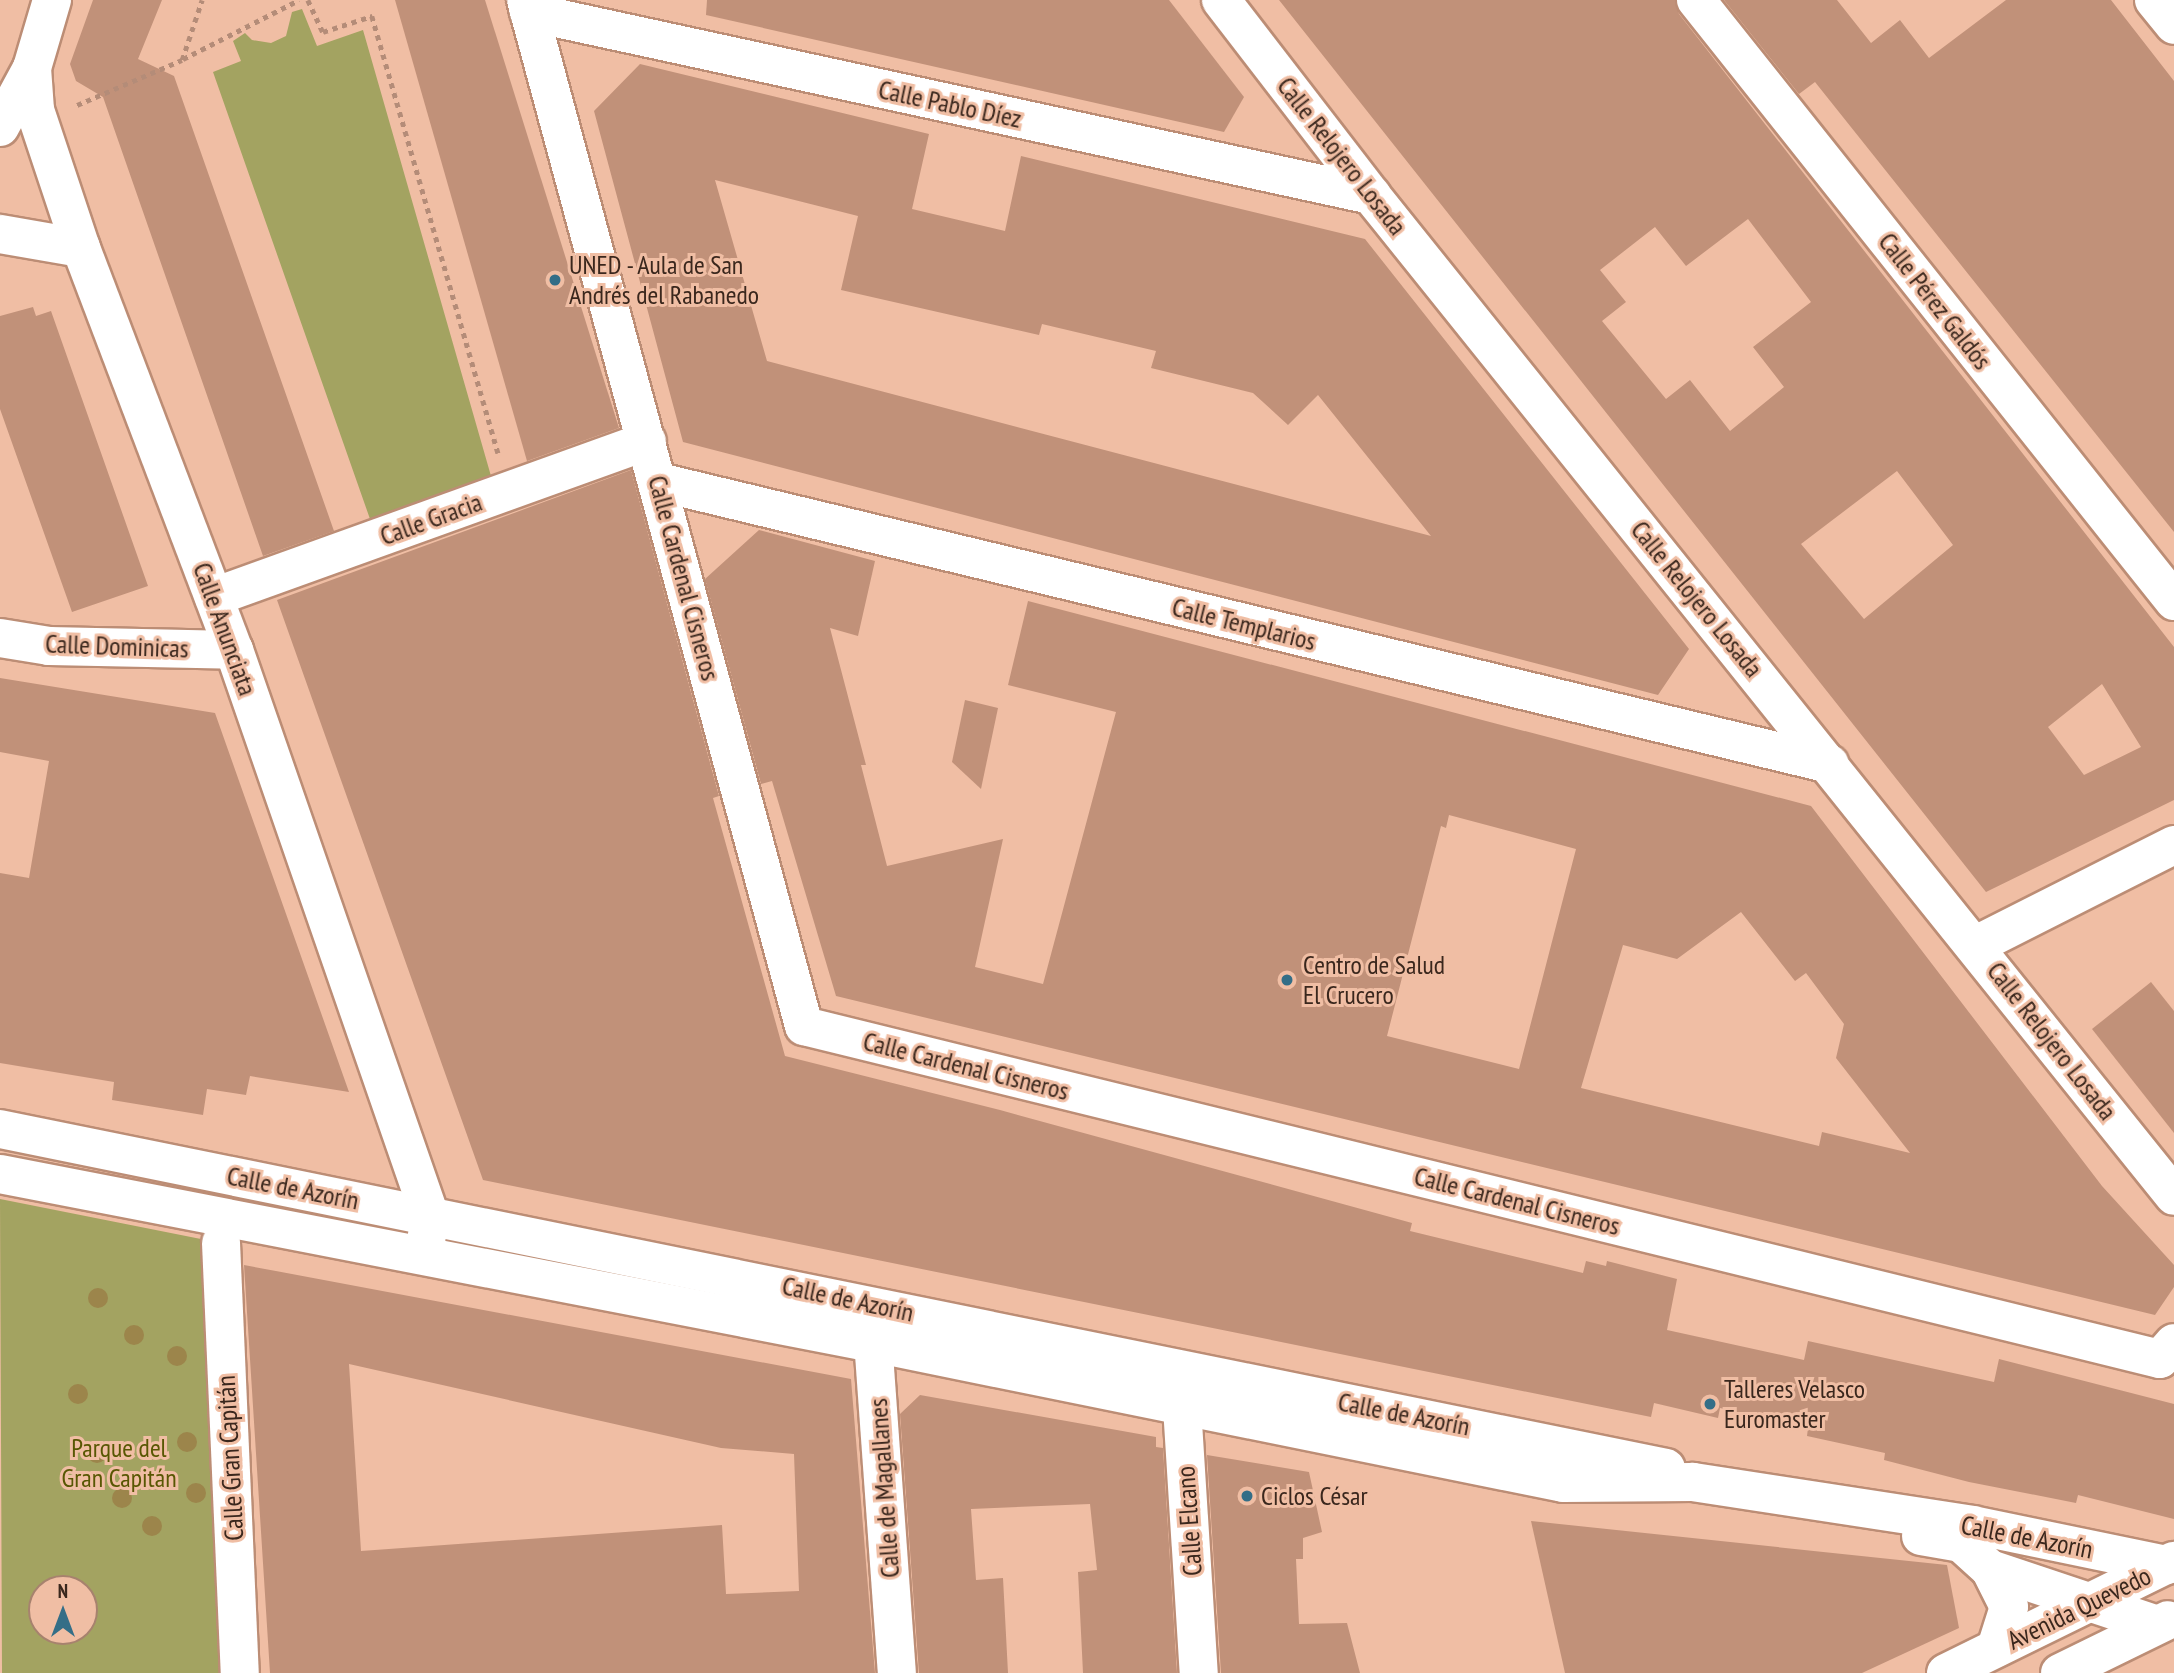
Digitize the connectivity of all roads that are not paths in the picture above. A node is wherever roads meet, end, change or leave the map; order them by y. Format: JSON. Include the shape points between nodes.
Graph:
{"nodes":[{"id":1,"x":52,"y":0,"type":"edge"},
{"id":2,"x":1221,"y":0,"type":"edge"},
{"id":3,"x":1696,"y":0,"type":"edge"},
{"id":4,"x":2154,"y":0,"type":"edge"},
{"id":5,"x":528,"y":6,"type":"edge"},
{"id":6,"x":2174,"y":25,"type":"edge"},
{"id":7,"x":32,"y":68,"type":"junction"},
{"id":8,"x":0,"y":127,"type":"edge"},
{"id":9,"x":1371,"y":195,"type":"junction"},
{"id":10,"x":0,"y":234,"type":"edge"},
{"id":11,"x":81,"y":248,"type":"junction"},
{"id":12,"x":648,"y":441,"type":"junction"},
{"id":13,"x":659,"y":482,"type":"junction"},
{"id":14,"x":214,"y":597,"type":"junction"},
{"id":15,"x":2174,"y":601,"type":"edge"},
{"id":16,"x":0,"y":638,"type":"edge"},
{"id":17,"x":234,"y":650,"type":"junction"},
{"id":18,"x":1830,"y":764,"type":"junction"},
{"id":19,"x":2174,"y":845,"type":"edge"},
{"id":20,"x":1976,"y":945,"type":"junction"},
{"id":21,"x":0,"y":1129,"type":"edge"},
{"id":22,"x":0,"y":1174,"type":"edge"},
{"id":23,"x":2174,"y":1196,"type":"edge"},
{"id":24,"x":430,"y":1216,"type":"junction"},
{"id":25,"x":221,"y":1243,"type":"dead end"},
{"id":26,"x":422,"y":1258,"type":"junction"},
{"id":27,"x":870,"y":1303,"type":"junction"},
{"id":28,"x":873,"y":1343,"type":"junction"},
{"id":29,"x":2169,"y":1355,"type":"edge"},
{"id":30,"x":1181,"y":1388,"type":"junction"},
{"id":31,"x":1887,"y":1514,"type":"junction"},
{"id":32,"x":2170,"y":1563,"type":"edge"},
{"id":33,"x":1990,"y":1569,"type":"junction"},
{"id":34,"x":2094,"y":1600,"type":"junction"},
{"id":35,"x":2165,"y":1621,"type":"edge"},
{"id":36,"x":1996,"y":1648,"type":"junction"},
{"id":37,"x":240,"y":1673,"type":"edge"},
{"id":38,"x":897,"y":1673,"type":"edge"},
{"id":39,"x":1199,"y":1673,"type":"edge"},
{"id":40,"x":1946,"y":1673,"type":"edge"},
{"id":41,"x":2060,"y":1673,"type":"edge"}],
"edges":[{"from":1,"to":7,"type":"street","name":"Calle Anunciata"},
{"from":2,"to":9,"type":"street","name":"Calle Relojero Losada"},
{"from":3,"to":15,"type":"street","name":"Calle Pérez Galdós"},
{"from":4,"to":6,"type":"street"},
{"from":5,"to":9,"type":"street","name":"Calle Pablo Díez"},
{"from":5,"to":12,"type":"street","name":"Calle Cardenal Cisneros"},
{"from":7,"to":8,"type":"street"},
{"from":7,"to":11,"type":"street","name":"Calle Anunciata","via":[[35,110]]},
{"from":9,"to":18,"type":"street","name":"Calle Relojero Losada"},
{"from":10,"to":11,"type":"street"},
{"from":11,"to":14,"type":"street","name":"Calle Anunciata"},
{"from":12,"to":13,"type":"street","name":"Calle Cardenal Cisneros"},
{"from":12,"to":14,"type":"street","name":"Calle Gracia"},
{"from":13,"to":18,"type":"street","name":"Calle Templarios"},
{"from":13,"to":29,"type":"street","name":"Calle Cardenal Cisneros","via":[[804,1026]]},
{"from":14,"to":17,"type":"street","name":"Calle Anunciata"},
{"from":16,"to":17,"type":"street","name":"Calle Dominicas","via":[[49,646]]},
{"from":17,"to":24,"type":"street","name":"Calle Anunciata"},
{"from":18,"to":20,"type":"street","name":"Calle Relojero Losada"},
{"from":19,"to":20,"type":"street"},
{"from":20,"to":23,"type":"street","name":"Calle Relojero Losada"},
{"from":21,"to":24,"type":"street","name":"Calle de Azorín"},
{"from":22,"to":26,"type":"street","name":"Calle de Azorín"},
{"from":24,"to":26,"type":"street","name":"Calle Anunciata"},
{"from":24,"to":27,"type":"street","name":"Calle de Azorín"},
{"from":25,"to":37,"type":"street","name":"Calle Gran Capitán"},
{"from":26,"to":28,"type":"street","name":"Calle de Azorín"},
{"from":27,"to":28,"type":"street","name":"Calle de Magallanes"},
{"from":27,"to":30,"type":"street","name":"Calle de Azorín"},
{"from":28,"to":30,"type":"street","name":"Calle de Azorín"},
{"from":28,"to":38,"type":"street","name":"Calle de Magallanes"},
{"from":30,"to":31,"type":"street","name":"Calle de Azorín","via":[[1656,1463],[1693,1482]]},
{"from":30,"to":39,"type":"street","name":"Calle Elcano"},
{"from":31,"to":32,"type":"street","name":"Calle de Azorín","via":[[1973,1524]]},
{"from":31,"to":33,"type":"street","name":"Calle de Azorín","via":[[1922,1537],[1961,1543]]},
{"from":32,"to":34,"type":"street","name":"Avenida Quevedo"},
{"from":33,"to":34,"type":"street"},
{"from":33,"to":36,"type":"street","name":"Calle de Azorín","via":[[2009,1607]]},
{"from":34,"to":35,"type":"street"},
{"from":34,"to":36,"type":"street","name":"Avenida Quevedo"},
{"from":35,"to":41,"type":"street","name":"Avenida Quevedo"},
{"from":36,"to":40,"type":"street","name":"Avenida Quevedo"}]}
